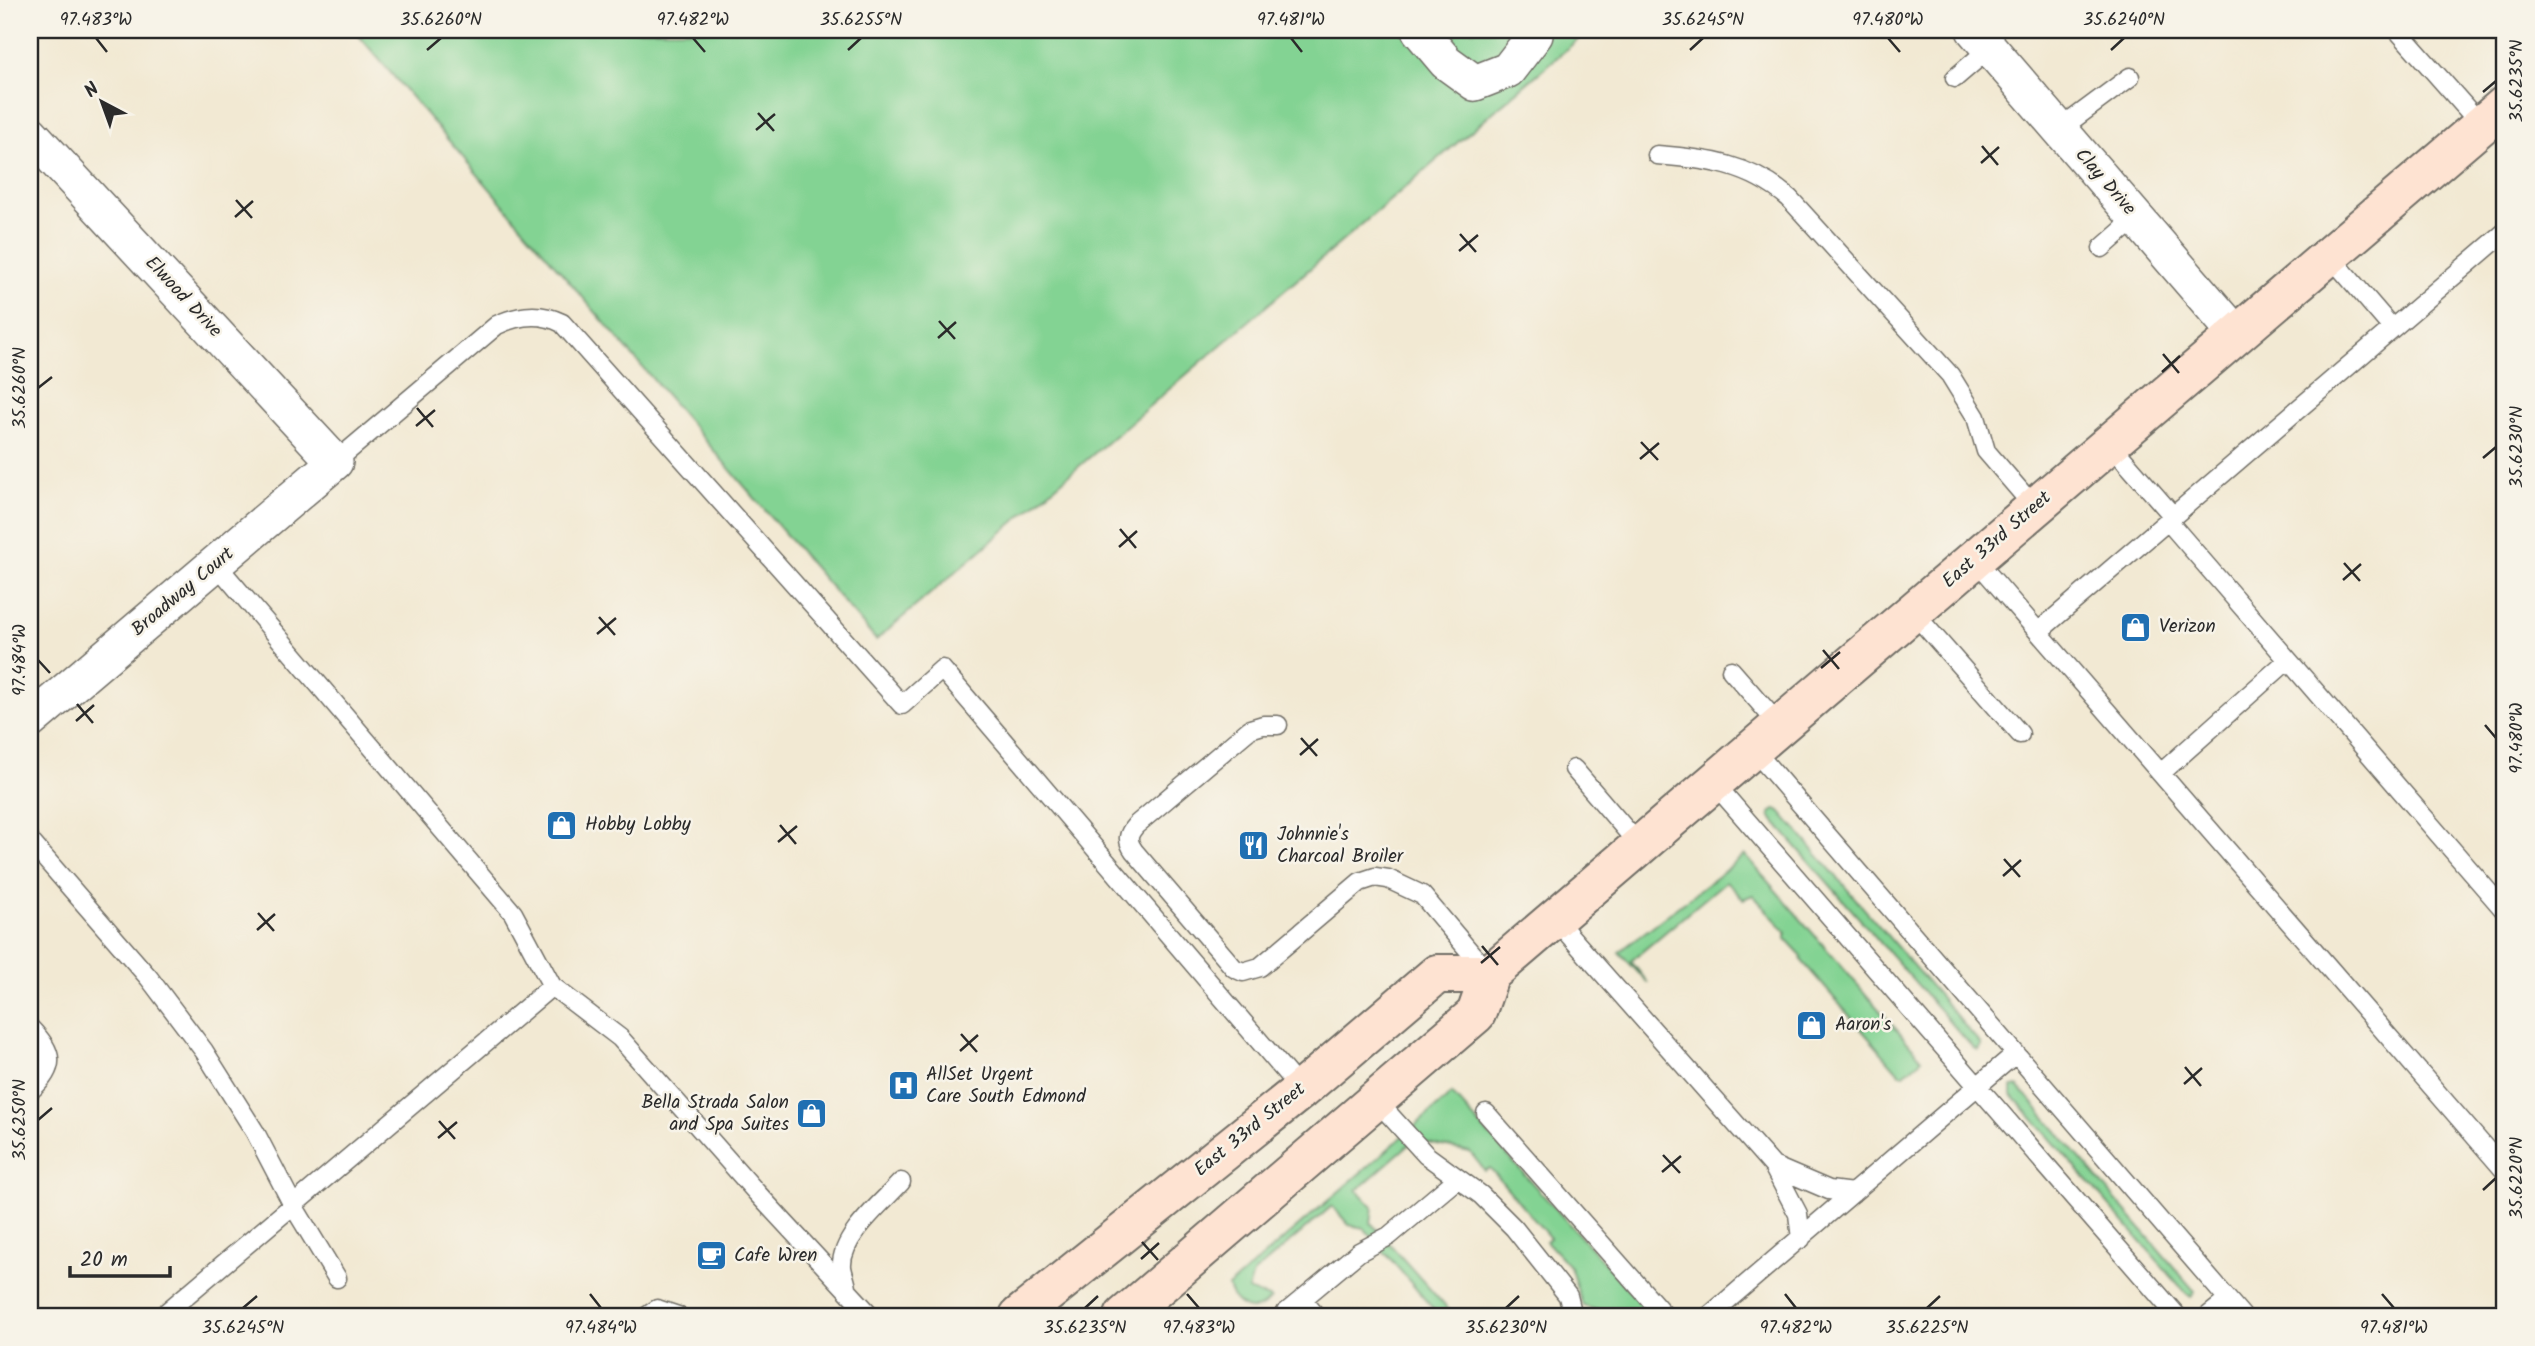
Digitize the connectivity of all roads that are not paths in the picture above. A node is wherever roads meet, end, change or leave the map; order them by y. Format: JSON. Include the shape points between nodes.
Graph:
{"nodes":[{"id":1,"x":1419,"y":30,"type":"edge"},
{"id":2,"x":1535,"y":30,"type":"edge"},
{"id":3,"x":2399,"y":32,"type":"dead end"},
{"id":4,"x":1982,"y":39,"type":"edge"},
{"id":5,"x":2130,"y":77,"type":"dead end"},
{"id":6,"x":1955,"y":78,"type":"dead end"},
{"id":7,"x":2493,"y":116,"type":"edge"},
{"id":8,"x":2060,"y":130,"type":"junction"},
{"id":9,"x":30,"y":133,"type":"edge"},
{"id":10,"x":1657,"y":155,"type":"dead end"},
{"id":11,"x":2136,"y":218,"type":"junction"},
{"id":12,"x":2505,"y":232,"type":"edge"},
{"id":13,"x":2102,"y":248,"type":"dead end"},
{"id":14,"x":2330,"y":256,"type":"junction"},
{"id":15,"x":2392,"y":328,"type":"junction"},
{"id":16,"x":2237,"y":335,"type":"junction"},
{"id":17,"x":2110,"y":444,"type":"junction"},
{"id":18,"x":335,"y":462,"type":"junction"},
{"id":19,"x":2035,"y":508,"type":"junction"},
{"id":20,"x":2170,"y":519,"type":"junction"},
{"id":21,"x":1975,"y":559,"type":"junction"},
{"id":22,"x":216,"y":564,"type":"junction"},
{"id":23,"x":1913,"y":612,"type":"junction"},
{"id":24,"x":2038,"y":632,"type":"junction"},
{"id":25,"x":2288,"y":660,"type":"junction"},
{"id":26,"x":1731,"y":670,"type":"dead end"},
{"id":27,"x":37,"y":709,"type":"edge"},
{"id":28,"x":1278,"y":725,"type":"dead end"},
{"id":29,"x":2020,"y":734,"type":"dead end"},
{"id":30,"x":1766,"y":738,"type":"junction"},
{"id":31,"x":1574,"y":769,"type":"dead end"},
{"id":32,"x":2161,"y":774,"type":"junction"},
{"id":33,"x":1714,"y":783,"type":"junction"},
{"id":34,"x":30,"y":841,"type":"edge"},
{"id":35,"x":1640,"y":846,"type":"junction"},
{"id":36,"x":2505,"y":911,"type":"edge"},
{"id":37,"x":1555,"y":919,"type":"junction"},
{"id":38,"x":1490,"y":974,"type":"junction"},
{"id":39,"x":552,"y":986,"type":"junction"},
{"id":40,"x":30,"y":1028,"type":"edge"},
{"id":41,"x":2015,"y":1054,"type":"junction"},
{"id":42,"x":1977,"y":1086,"type":"junction"},
{"id":43,"x":1301,"y":1090,"type":"junction"},
{"id":44,"x":30,"y":1091,"type":"edge"},
{"id":45,"x":1376,"y":1100,"type":"junction"},
{"id":46,"x":1486,"y":1113,"type":"dead end"},
{"id":47,"x":1773,"y":1166,"type":"junction"},
{"id":48,"x":2505,"y":1171,"type":"edge"},
{"id":49,"x":1457,"y":1179,"type":"junction"},
{"id":50,"x":901,"y":1182,"type":"dead end"},
{"id":51,"x":1853,"y":1193,"type":"junction"},
{"id":52,"x":293,"y":1207,"type":"junction"},
{"id":53,"x":1801,"y":1239,"type":"junction"},
{"id":54,"x":337,"y":1278,"type":"dead end"},
{"id":55,"x":848,"y":1292,"type":"junction"},
{"id":56,"x":1302,"y":1299,"type":"junction"},
{"id":57,"x":2228,"y":1300,"type":"junction"},
{"id":58,"x":162,"y":1316,"type":"edge"},
{"id":59,"x":646,"y":1316,"type":"edge"},
{"id":60,"x":678,"y":1316,"type":"edge"},
{"id":61,"x":871,"y":1316,"type":"edge"},
{"id":62,"x":1019,"y":1316,"type":"edge"},
{"id":63,"x":1124,"y":1316,"type":"edge"},
{"id":64,"x":1282,"y":1316,"type":"edge"},
{"id":65,"x":1316,"y":1316,"type":"edge"},
{"id":66,"x":1573,"y":1316,"type":"edge"},
{"id":67,"x":1665,"y":1316,"type":"edge"},
{"id":68,"x":1709,"y":1316,"type":"edge"},
{"id":69,"x":2177,"y":1316,"type":"edge"},
{"id":70,"x":2208,"y":1316,"type":"edge"},
{"id":71,"x":2242,"y":1316,"type":"edge"}],
"edges":[{"from":1,"to":2,"type":"street","via":[[1446,62],[1475,83],[1508,70]]},
{"from":3,"to":7,"type":"lane"},
{"from":4,"to":6,"type":"lane"},
{"from":4,"to":8,"type":"street","name":"Clay Drive"},
{"from":5,"to":8,"type":"lane"},
{"from":7,"to":14,"type":"main road","name":"East 33rd Street"},
{"from":8,"to":11,"type":"street","name":"Clay Drive"},
{"from":9,"to":18,"type":"street","name":"Elwood Drive"},
{"from":10,"to":19,"type":"lane","via":[[1751,172],[1789,198],[1950,375],[1976,417],[1986,451]]},
{"from":11,"to":13,"type":"lane"},
{"from":11,"to":16,"type":"street","name":"Clay Drive"},
{"from":12,"to":15,"type":"lane"},
{"from":14,"to":15,"type":"lane"},
{"from":14,"to":16,"type":"main road","name":"East 33rd Street"},
{"from":15,"to":20,"type":"lane"},
{"from":16,"to":17,"type":"main road","name":"East 33rd Street"},
{"from":17,"to":19,"type":"main road","name":"East 33rd Street"},
{"from":17,"to":20,"type":"lane"},
{"from":18,"to":22,"type":"street","name":"Broadway Court"},
{"from":18,"to":43,"type":"lane","via":[[497,325],[534,315],[562,323],[902,705],[942,668]]},
{"from":19,"to":21,"type":"main road","name":"East 33rd Street"},
{"from":20,"to":24,"type":"lane"},
{"from":20,"to":25,"type":"lane"},
{"from":21,"to":23,"type":"main road","name":"East 33rd Street"},
{"from":21,"to":24,"type":"lane"},
{"from":22,"to":27,"type":"street","name":"Broadway Court"},
{"from":22,"to":39,"type":"lane","via":[[513,913]]},
{"from":23,"to":29,"type":"lane"},
{"from":23,"to":30,"type":"main road","name":"East 33rd Street"},
{"from":24,"to":32,"type":"lane"},
{"from":25,"to":32,"type":"lane"},
{"from":25,"to":36,"type":"lane"},
{"from":26,"to":30,"type":"lane"},
{"from":28,"to":38,"type":"lane","via":[[1250,729],[1136,825],[1128,839],[1134,851],[1234,968],[1243,972],[1260,967],[1360,882],[1375,877],[1422,895]]},
{"from":30,"to":33,"type":"main road","name":"East 33rd Street"},
{"from":30,"to":41,"type":"lane"},
{"from":31,"to":35,"type":"lane"},
{"from":32,"to":48,"type":"lane"},
{"from":33,"to":35,"type":"main road","name":"East 33rd Street"},
{"from":33,"to":42,"type":"lane"},
{"from":34,"to":52,"type":"lane","via":[[149,978],[204,1051],[255,1132]]},
{"from":35,"to":37,"type":"main road","name":"East 33rd Street"},
{"from":37,"to":38,"type":"main road","name":"East 33rd Street"},
{"from":37,"to":47,"type":"lane"},
{"from":38,"to":43,"type":"main road","name":"East 33rd Street","via":[[1437,974]]},
{"from":38,"to":45,"type":"main road","via":[[1476,1014]]},
{"from":39,"to":52,"type":"lane"},
{"from":39,"to":55,"type":"lane","via":[[620,1038]]},
{"from":40,"to":44,"type":"lane","via":[[46,1047],[51,1065]]},
{"from":41,"to":42,"type":"lane"},
{"from":41,"to":57,"type":"lane"},
{"from":42,"to":51,"type":"lane"},
{"from":42,"to":69,"type":"lane"},
{"from":43,"to":62,"type":"main road","name":"East 33rd Street"},
{"from":45,"to":49,"type":"lane","via":[[1426,1154]]},
{"from":45,"to":63,"type":"main road"},
{"from":46,"to":67,"type":"lane"},
{"from":47,"to":51,"type":"lane","via":[[1829,1191]]},
{"from":47,"to":53,"type":"lane","via":[[1798,1214]]},
{"from":49,"to":56,"type":"lane"},
{"from":49,"to":66,"type":"lane","via":[[1481,1195],[1514,1228],[1568,1296]]},
{"from":50,"to":55,"type":"lane","via":[[851,1237],[842,1266]]},
{"from":51,"to":53,"type":"lane"},
{"from":52,"to":54,"type":"lane"},
{"from":52,"to":58,"type":"lane"},
{"from":53,"to":68,"type":"lane"},
{"from":55,"to":61,"type":"lane"},
{"from":56,"to":64,"type":"lane"},
{"from":56,"to":65,"type":"lane"},
{"from":57,"to":70,"type":"lane"},
{"from":57,"to":71,"type":"lane"},
{"from":59,"to":60,"type":"lane","via":[[657,1309]]}]}
